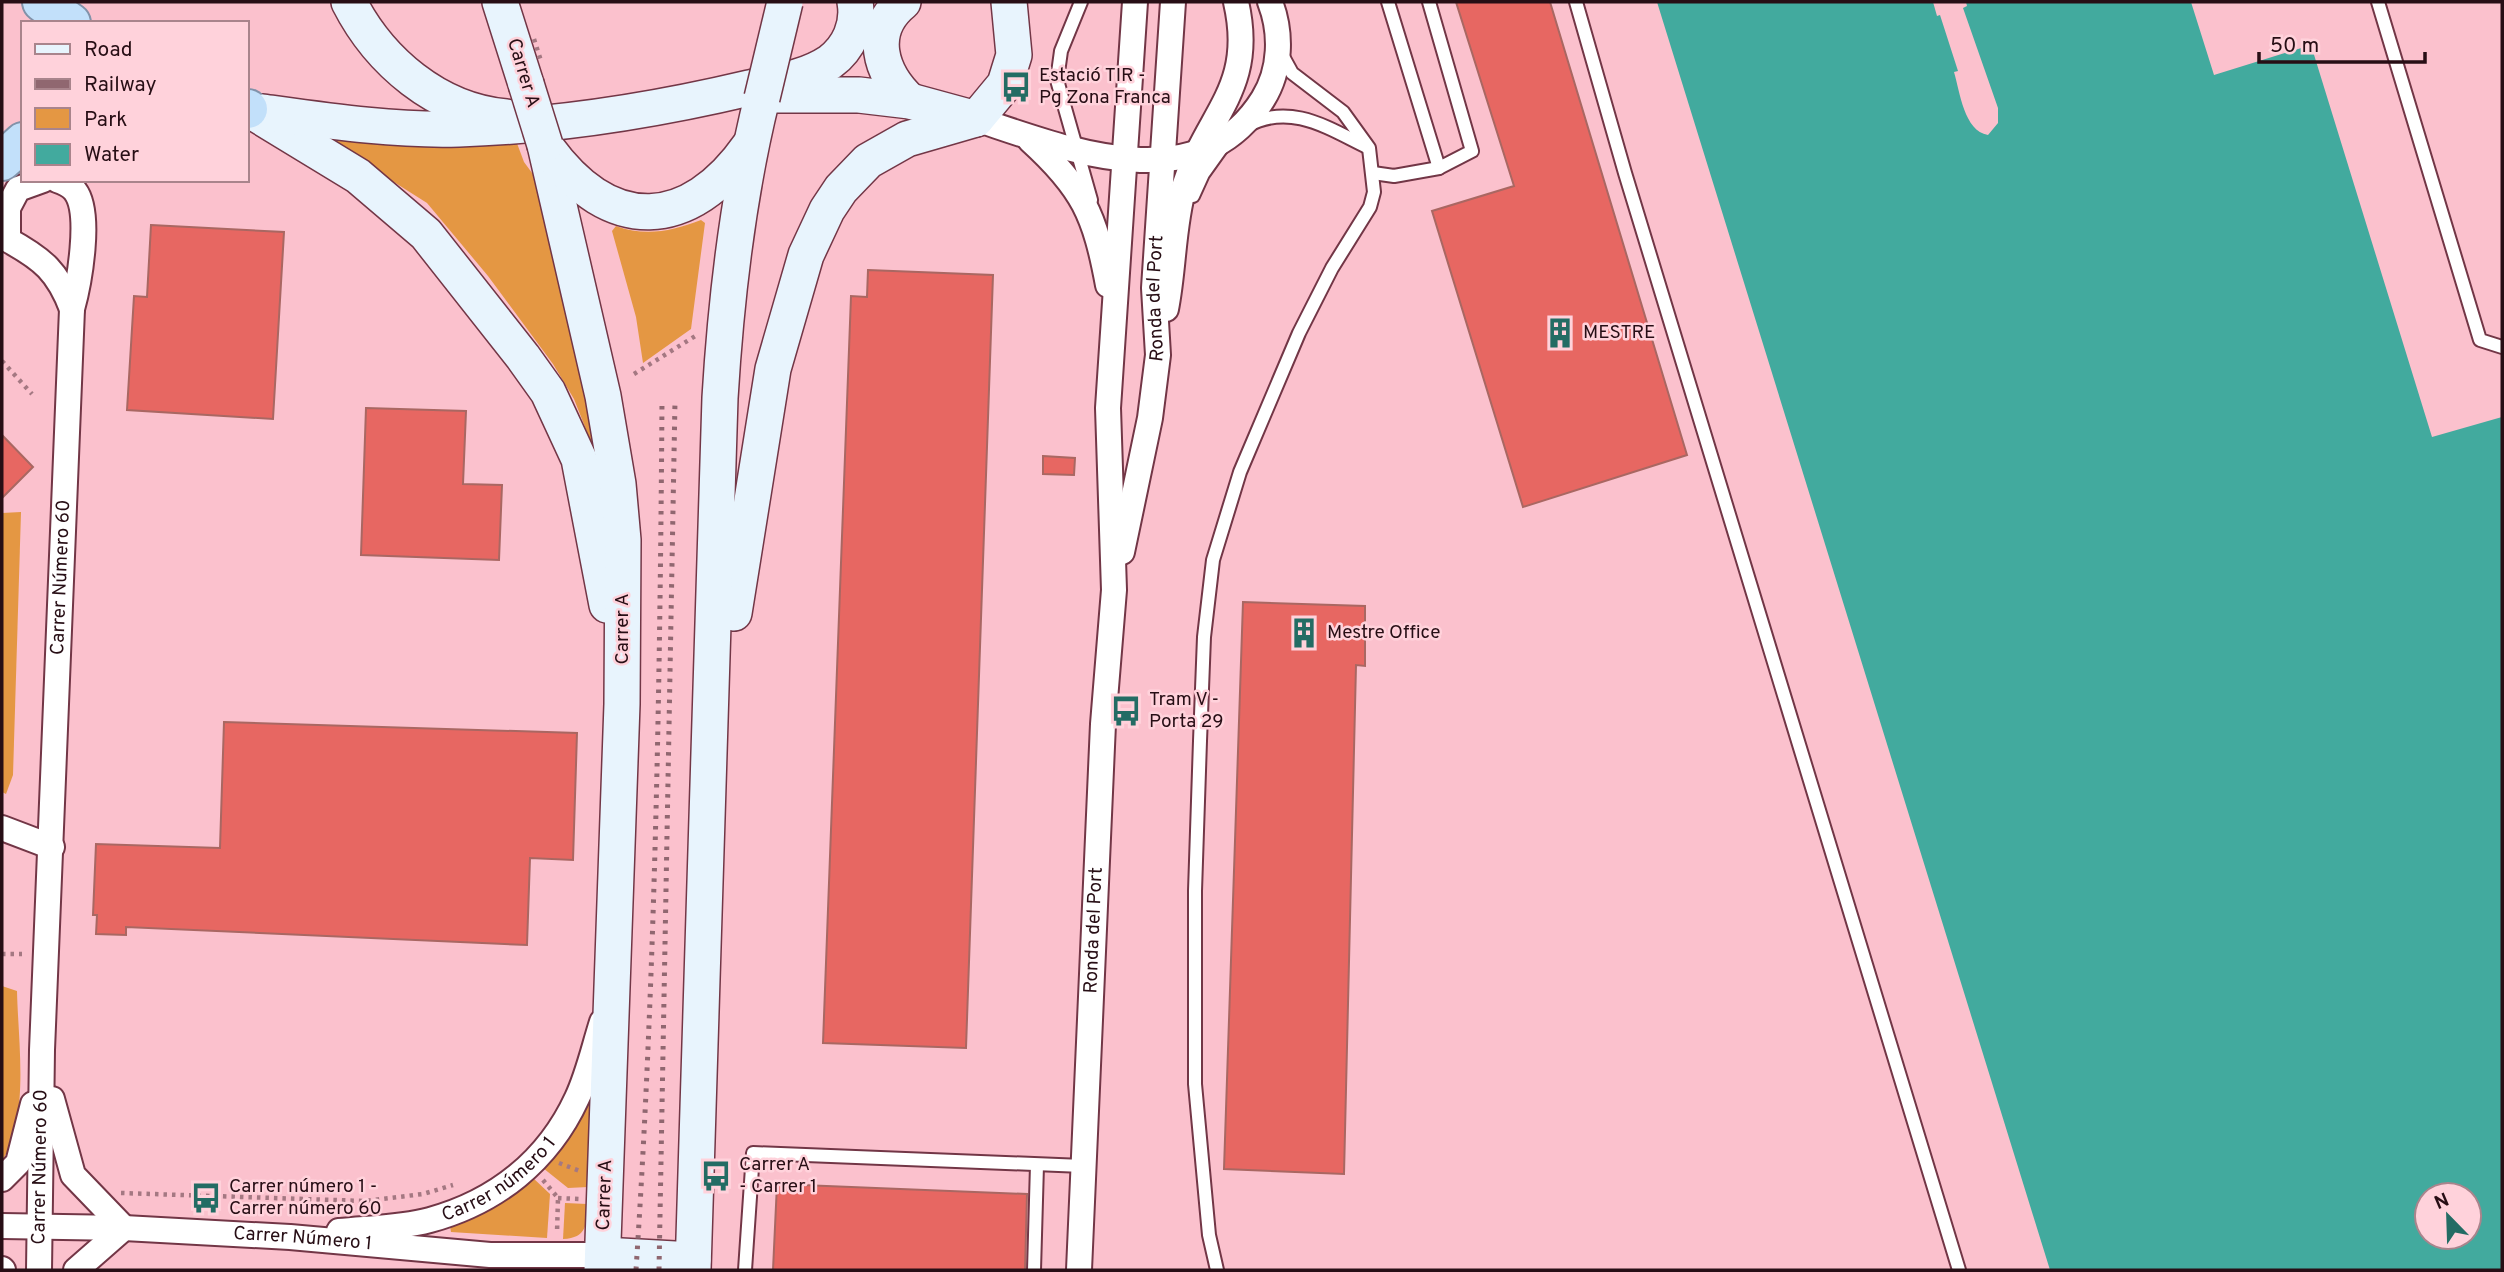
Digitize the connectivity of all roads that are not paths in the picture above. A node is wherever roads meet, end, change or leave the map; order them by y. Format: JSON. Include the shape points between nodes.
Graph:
{"nodes":[{"id":1,"x":42,"y":2,"type":"edge"},
{"id":2,"x":349,"y":2,"type":"edge"},
{"id":3,"x":500,"y":2,"type":"edge"},
{"id":4,"x":785,"y":2,"type":"edge"},
{"id":5,"x":855,"y":2,"type":"edge"},
{"id":6,"x":903,"y":2,"type":"edge"},
{"id":7,"x":1009,"y":2,"type":"edge"},
{"id":8,"x":1080,"y":2,"type":"edge"},
{"id":9,"x":1135,"y":2,"type":"edge"},
{"id":10,"x":1174,"y":2,"type":"edge"},
{"id":11,"x":1236,"y":2,"type":"edge"},
{"id":12,"x":1388,"y":2,"type":"edge"},
{"id":13,"x":1429,"y":2,"type":"edge"},
{"id":14,"x":1576,"y":2,"type":"edge"},
{"id":15,"x":2378,"y":2,"type":"edge"},
{"id":16,"x":1275,"y":8,"type":"edge"},
{"id":17,"x":68,"y":21,"type":"edge"},
{"id":18,"x":1278,"y":47,"type":"junction"},
{"id":19,"x":717,"y":95,"type":"junction"},
{"id":20,"x":910,"y":101,"type":"junction"},
{"id":21,"x":248,"y":109,"type":"edge"},
{"id":22,"x":248,"y":110,"type":"edge"},
{"id":23,"x":976,"y":119,"type":"junction"},
{"id":24,"x":546,"y":133,"type":"junction"},
{"id":25,"x":1233,"y":134,"type":"junction"},
{"id":26,"x":1024,"y":135,"type":"junction"},
{"id":27,"x":21,"y":144,"type":"edge"},
{"id":28,"x":750,"y":145,"type":"junction"},
{"id":29,"x":1369,"y":148,"type":"junction"},
{"id":30,"x":1199,"y":150,"type":"junction"},
{"id":31,"x":1075,"y":151,"type":"junction"},
{"id":32,"x":1125,"y":160,"type":"junction"},
{"id":33,"x":2,"y":161,"type":"edge"},
{"id":34,"x":1164,"y":162,"type":"junction"},
{"id":35,"x":1439,"y":167,"type":"junction"},
{"id":36,"x":1373,"y":173,"type":"junction"},
{"id":37,"x":37,"y":182,"type":"edge"},
{"id":38,"x":60,"y":182,"type":"edge"},
{"id":39,"x":5,"y":240,"type":"edge"},
{"id":40,"x":1100,"y":242,"type":"junction"},
{"id":41,"x":1177,"y":243,"type":"junction"},
{"id":42,"x":72,"y":309,"type":"junction"},
{"id":43,"x":1115,"y":323,"type":"junction"},
{"id":44,"x":2502,"y":347,"type":"edge"},
{"id":45,"x":1158,"y":355,"type":"junction"},
{"id":46,"x":1114,"y":590,"type":"junction"},
{"id":47,"x":622,"y":704,"type":"junction"},
{"id":48,"x":2,"y":828,"type":"edge"},
{"id":49,"x":708,"y":839,"type":"junction"},
{"id":50,"x":52,"y":847,"type":"junction"},
{"id":51,"x":610,"y":998,"type":"junction"},
{"id":52,"x":44,"y":1062,"type":"junction"},
{"id":53,"x":1037,"y":1165,"type":"junction"},
{"id":54,"x":1083,"y":1166,"type":"junction"},
{"id":55,"x":2,"y":1179,"type":"edge"},
{"id":56,"x":2,"y":1226,"type":"edge"},
{"id":57,"x":41,"y":1227,"type":"junction"},
{"id":58,"x":124,"y":1228,"type":"junction"},
{"id":59,"x":1209,"y":1235,"type":"junction"},
{"id":60,"x":290,"y":1237,"type":"junction"},
{"id":61,"x":603,"y":1263,"type":"edge"},
{"id":62,"x":693,"y":1265,"type":"edge"},
{"id":63,"x":39,"y":1270,"type":"edge"},
{"id":64,"x":76,"y":1270,"type":"edge"},
{"id":65,"x":745,"y":1270,"type":"edge"},
{"id":66,"x":1034,"y":1270,"type":"edge"},
{"id":67,"x":1079,"y":1270,"type":"edge"},
{"id":68,"x":1217,"y":1270,"type":"edge"},
{"id":69,"x":1226,"y":1270,"type":"edge"},
{"id":70,"x":1959,"y":1270,"type":"edge"}],
"edges":[{"from":1,"to":17,"type":"highway"},
{"from":2,"to":24,"type":"main road","via":[[379,47],[429,91]]},
{"from":3,"to":24,"type":"main road","name":"Carrer A","bridge":true},
{"from":4,"to":28,"type":"main road","bridge":true},
{"from":5,"to":19,"type":"main road","via":[[851,37],[829,62],[796,77]]},
{"from":6,"to":20,"type":"main road","via":[[884,24],[880,50],[893,84]]},
{"from":7,"to":23,"type":"main road","via":[[1014,40],[1011,70]]},
{"from":8,"to":31,"type":"lane","via":[[1061,51],[1057,80]]},
{"from":9,"to":32,"type":"street","name":"Ronda del Port"},
{"from":10,"to":34,"type":"street","name":"Ronda del Port"},
{"from":11,"to":30,"type":"street","via":[[1241,43],[1237,73],[1228,101]]},
{"from":12,"to":35,"type":"lane"},
{"from":13,"to":35,"type":"lane","via":[[1472,151]]},
{"from":14,"to":70,"type":"lane"},
{"from":15,"to":44,"type":"lane","via":[[2480,340]]},
{"from":16,"to":18,"type":"street"},
{"from":18,"to":25,"type":"street","via":[[1266,95]]},
{"from":18,"to":29,"type":"lane","via":[[1292,74],[1343,112]]},
{"from":19,"to":20,"type":"main road","via":[[859,95]]},
{"from":19,"to":24,"type":"main road"},
{"from":20,"to":23,"type":"main road"},
{"from":21,"to":24,"type":"main road","via":[[422,128]]},
{"from":22,"to":47,"type":"main road","via":[[358,176],[426,234],[548,392],[579,459]]},
{"from":23,"to":26,"type":"street"},
{"from":23,"to":49,"type":"main road","via":[[907,139],[868,161],[827,210],[806,255],[788,307],[771,383],[738,577]]},
{"from":24,"to":28,"type":"main road","via":[[577,184],[620,206],[651,212],[694,201],[730,173]]},
{"from":24,"to":47,"type":"main road","name":"Carrer A","via":[[618,484],[623,540]]},
{"from":25,"to":29,"type":"lane","via":[[1269,117],[1304,118]]},
{"from":25,"to":30,"type":"street"},
{"from":25,"to":41,"type":"lane","via":[[1196,188]]},
{"from":26,"to":31,"type":"street"},
{"from":26,"to":40,"type":"street","via":[[1069,177]]},
{"from":27,"to":33,"type":"highway"},
{"from":28,"to":49,"type":"main road","via":[[724,331]]},
{"from":29,"to":36,"type":"lane"},
{"from":30,"to":34,"type":"street"},
{"from":30,"to":41,"type":"street","via":[[1179,206]]},
{"from":31,"to":32,"type":"street"},
{"from":31,"to":40,"type":"lane"},
{"from":32,"to":34,"type":"street"},
{"from":32,"to":43,"type":"street","name":"Ronda del Port"},
{"from":34,"to":45,"type":"street","name":"Ronda del Port","via":[[1154,288]]},
{"from":35,"to":36,"type":"lane","via":[[1394,176]]},
{"from":36,"to":59,"type":"lane","via":[[1370,207],[1299,333],[1240,472],[1213,560],[1204,637],[1195,891],[1195,1084]]},
{"from":37,"to":39,"type":"street","name":"Carrer Número 60","via":[[18,189],[8,208]]},
{"from":38,"to":42,"type":"street","name":"Carrer Número 60","via":[[75,191],[82,208],[80,280]]},
{"from":39,"to":42,"type":"street","name":"Carrer Número 60","via":[[34,254],[60,279]]},
{"from":40,"to":43,"type":"street"},
{"from":41,"to":45,"type":"street"},
{"from":42,"to":50,"type":"street","name":"Carrer Número 60"},
{"from":43,"to":46,"type":"street","name":"Ronda del Port","via":[[1108,408]]},
{"from":45,"to":46,"type":"street","name":"Ronda del Port","via":[[1150,418]]},
{"from":46,"to":54,"type":"street","name":"Ronda del Port"},
{"from":47,"to":51,"type":"main road","name":"Carrer A"},
{"from":48,"to":50,"type":"street"},
{"from":49,"to":62,"type":"main road"},
{"from":50,"to":52,"type":"street","name":"Carrer Número 60"},
{"from":51,"to":60,"type":"street","name":"Carrer número 1","via":[[578,1097],[562,1127],[510,1184],[486,1199],[429,1221]]},
{"from":51,"to":61,"type":"main road","name":"Carrer A"},
{"from":52,"to":55,"type":"street","name":"Carrer Número 60","via":[[18,1163]]},
{"from":52,"to":57,"type":"street","name":"Carrer Número 60"},
{"from":52,"to":58,"type":"street","name":"Carrer Número 60","via":[[73,1175]]},
{"from":53,"to":54,"type":"lane"},
{"from":53,"to":65,"type":"lane","via":[[752,1153]]},
{"from":53,"to":66,"type":"lane"},
{"from":54,"to":67,"type":"street","name":"Ronda del Port"},
{"from":56,"to":57,"type":"street","name":"Carrer Número 1"},
{"from":57,"to":58,"type":"street","name":"Carrer Número 1"},
{"from":57,"to":63,"type":"street","name":"Carrer Número 60"},
{"from":58,"to":60,"type":"street","name":"Carrer Número 1"},
{"from":58,"to":64,"type":"street"},
{"from":59,"to":68,"type":"lane"},
{"from":59,"to":69,"type":"lane"},
{"from":60,"to":61,"type":"street","name":"Carrer Número 1"},
{"from":61,"to":62,"type":"main road"}]}
